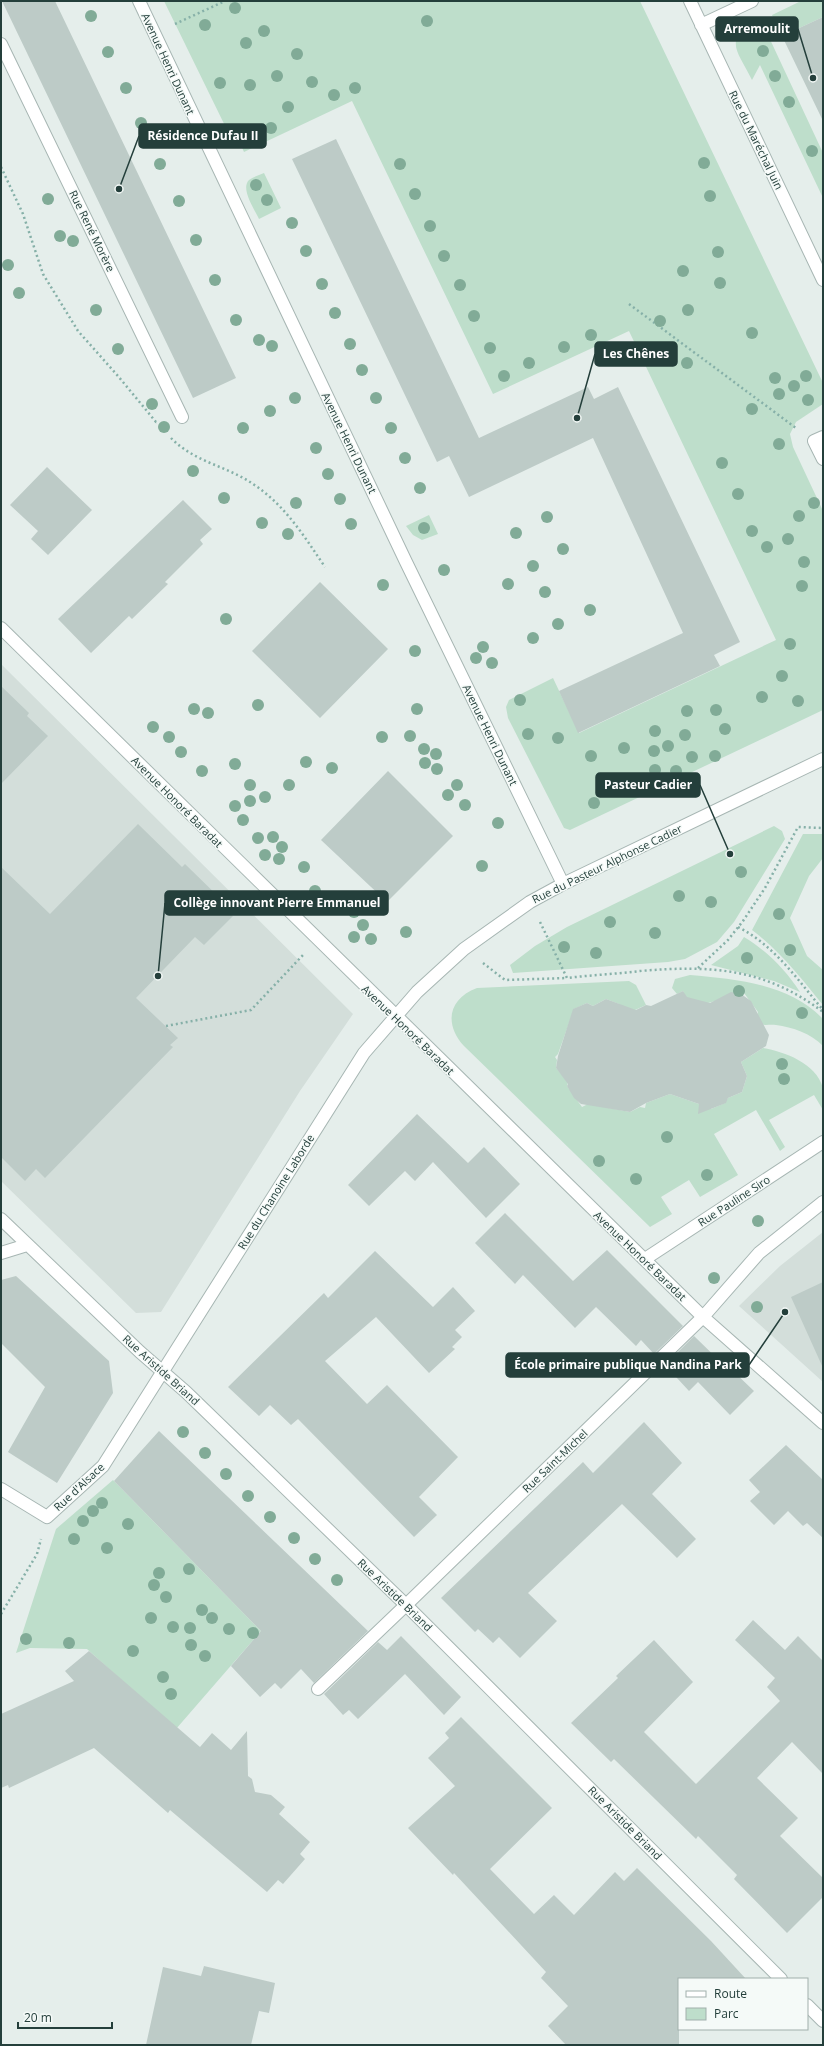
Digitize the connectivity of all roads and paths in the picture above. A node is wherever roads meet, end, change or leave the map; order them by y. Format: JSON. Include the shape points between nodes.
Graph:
{"nodes":[{"id":1,"x":138,"y":1,"type":"edge"},
{"id":2,"x":225,"y":1,"type":"edge"},
{"id":3,"x":690,"y":1,"type":"edge"},
{"id":4,"x":752,"y":1,"type":"edge"},
{"id":5,"x":701,"y":25,"type":"junction"},
{"id":6,"x":154,"y":34,"type":"junction"},
{"id":7,"x":1,"y":44,"type":"edge"},
{"id":8,"x":1,"y":167,"type":"edge"},
{"id":9,"x":823,"y":280,"type":"edge"},
{"id":10,"x":629,"y":304,"type":"dead end"},
{"id":11,"x":182,"y":417,"type":"joint"},
{"id":12,"x":156,"y":422,"type":"junction"},
{"id":13,"x":161,"y":427,"type":"dead end"},
{"id":14,"x":166,"y":433,"type":"dead end"},
{"id":15,"x":819,"y":439,"type":"edge"},
{"id":16,"x":823,"y":459,"type":"edge"},
{"id":17,"x":325,"y":567,"type":"dead end"},
{"id":18,"x":1,"y":628,"type":"edge"},
{"id":19,"x":823,"y":759,"type":"edge"},
{"id":20,"x":823,"y":828,"type":"edge"},
{"id":21,"x":563,"y":884,"type":"junction"},
{"id":22,"x":530,"y":902,"type":"junction"},
{"id":23,"x":738,"y":927,"type":"junction"},
{"id":24,"x":317,"y":940,"type":"junction"},
{"id":25,"x":464,"y":949,"type":"junction"},
{"id":26,"x":698,"y":968,"type":"junction"},
{"id":27,"x":567,"y":978,"type":"junction"},
{"id":28,"x":823,"y":1012,"type":"edge"},
{"id":29,"x":395,"y":1017,"type":"junction"},
{"id":30,"x":166,"y":1026,"type":"dead end"},
{"id":31,"x":823,"y":1142,"type":"edge"},
{"id":32,"x":823,"y":1202,"type":"edge"},
{"id":33,"x":1,"y":1219,"type":"edge"},
{"id":34,"x":27,"y":1245,"type":"junction"},
{"id":35,"x":1,"y":1253,"type":"edge"},
{"id":36,"x":645,"y":1260,"type":"junction"},
{"id":37,"x":703,"y":1317,"type":"junction"},
{"id":38,"x":164,"y":1371,"type":"junction"},
{"id":39,"x":823,"y":1423,"type":"edge"},
{"id":40,"x":1,"y":1489,"type":"edge"},
{"id":41,"x":47,"y":1517,"type":"junction"},
{"id":42,"x":406,"y":1605,"type":"junction"},
{"id":43,"x":1,"y":1614,"type":"edge"},
{"id":44,"x":318,"y":1689,"type":"dead end"},
{"id":45,"x":780,"y":1978,"type":"edge"},
{"id":46,"x":808,"y":2006,"type":"edge"},
{"id":47,"x":823,"y":2021,"type":"edge"}],
"edges":[{"from":1,"to":6,"type":"street","name":"Avenue Henri Dunant"},
{"from":2,"to":6,"type":"path"},
{"from":3,"to":5,"type":"street","name":"Rue du Maréchal Juin"},
{"from":4,"to":5,"type":"street"},
{"from":5,"to":9,"type":"street","name":"Rue du Maréchal Juin"},
{"from":6,"to":21,"type":"street","name":"Avenue Henri Dunant","via":[[409,569]]},
{"from":7,"to":11,"type":"street","name":"Rue René Morère"},
{"from":8,"to":12,"type":"path","via":[[23,214],[42,274],[78,331]]},
{"from":10,"to":15,"type":"path"},
{"from":11,"to":12,"type":"path"},
{"from":12,"to":13,"type":"path"},
{"from":14,"to":17,"type":"path","via":[[181,449],[252,484],[266,494],[286,511]]},
{"from":15,"to":16,"type":"street"},
{"from":18,"to":24,"type":"street","name":"Avenue Honoré Baradat"},
{"from":19,"to":21,"type":"street","name":"Rue du Pasteur Alphonse Cadier"},
{"from":20,"to":23,"type":"path","via":[[798,827],[764,888]]},
{"from":21,"to":22,"type":"street","name":"Rue du Pasteur Alphonse Cadier"},
{"from":22,"to":25,"type":"street","name":"Rue du Pasteur Alphonse Cadier"},
{"from":22,"to":27,"type":"path"},
{"from":23,"to":26,"type":"path"},
{"from":23,"to":28,"type":"path","via":[[749,932],[769,948]]},
{"from":24,"to":29,"type":"street","name":"Avenue Honoré Baradat"},
{"from":24,"to":30,"type":"path","via":[[251,1010]]},
{"from":25,"to":27,"type":"path","via":[[505,980]]},
{"from":25,"to":29,"type":"street","name":"Rue du Pasteur Alphonse Cadier"},
{"from":26,"to":27,"type":"path"},
{"from":26,"to":28,"type":"path","via":[[735,972],[772,982],[802,996]]},
{"from":29,"to":36,"type":"street","name":"Avenue Honoré Baradat"},
{"from":29,"to":38,"type":"street","name":"Rue du Chanoine Laborde","via":[[364,1053]]},
{"from":31,"to":36,"type":"street","name":"Rue Pauline Siro"},
{"from":32,"to":37,"type":"street","name":"Rue Saint-Michel","via":[[759,1252]]},
{"from":33,"to":34,"type":"street","name":"Rue Aristide Briand"},
{"from":34,"to":35,"type":"street"},
{"from":34,"to":38,"type":"street","name":"Rue Aristide Briand","via":[[140,1352]]},
{"from":36,"to":37,"type":"street","name":"Avenue Honoré Baradat"},
{"from":37,"to":39,"type":"street","name":"Avenue Honoré Baradat"},
{"from":37,"to":42,"type":"street","name":"Rue Saint-Michel"},
{"from":38,"to":41,"type":"street","name":"Rue d'Alsace","via":[[103,1466]]},
{"from":38,"to":42,"type":"street","name":"Rue Aristide Briand"},
{"from":40,"to":41,"type":"street","name":"Rue d'Alsace"},
{"from":41,"to":43,"type":"path","via":[[37,1554]]},
{"from":42,"to":44,"type":"street","name":"Rue Saint-Michel"},
{"from":42,"to":45,"type":"street","name":"Rue Aristide Briand"},
{"from":46,"to":47,"type":"street"}]}
